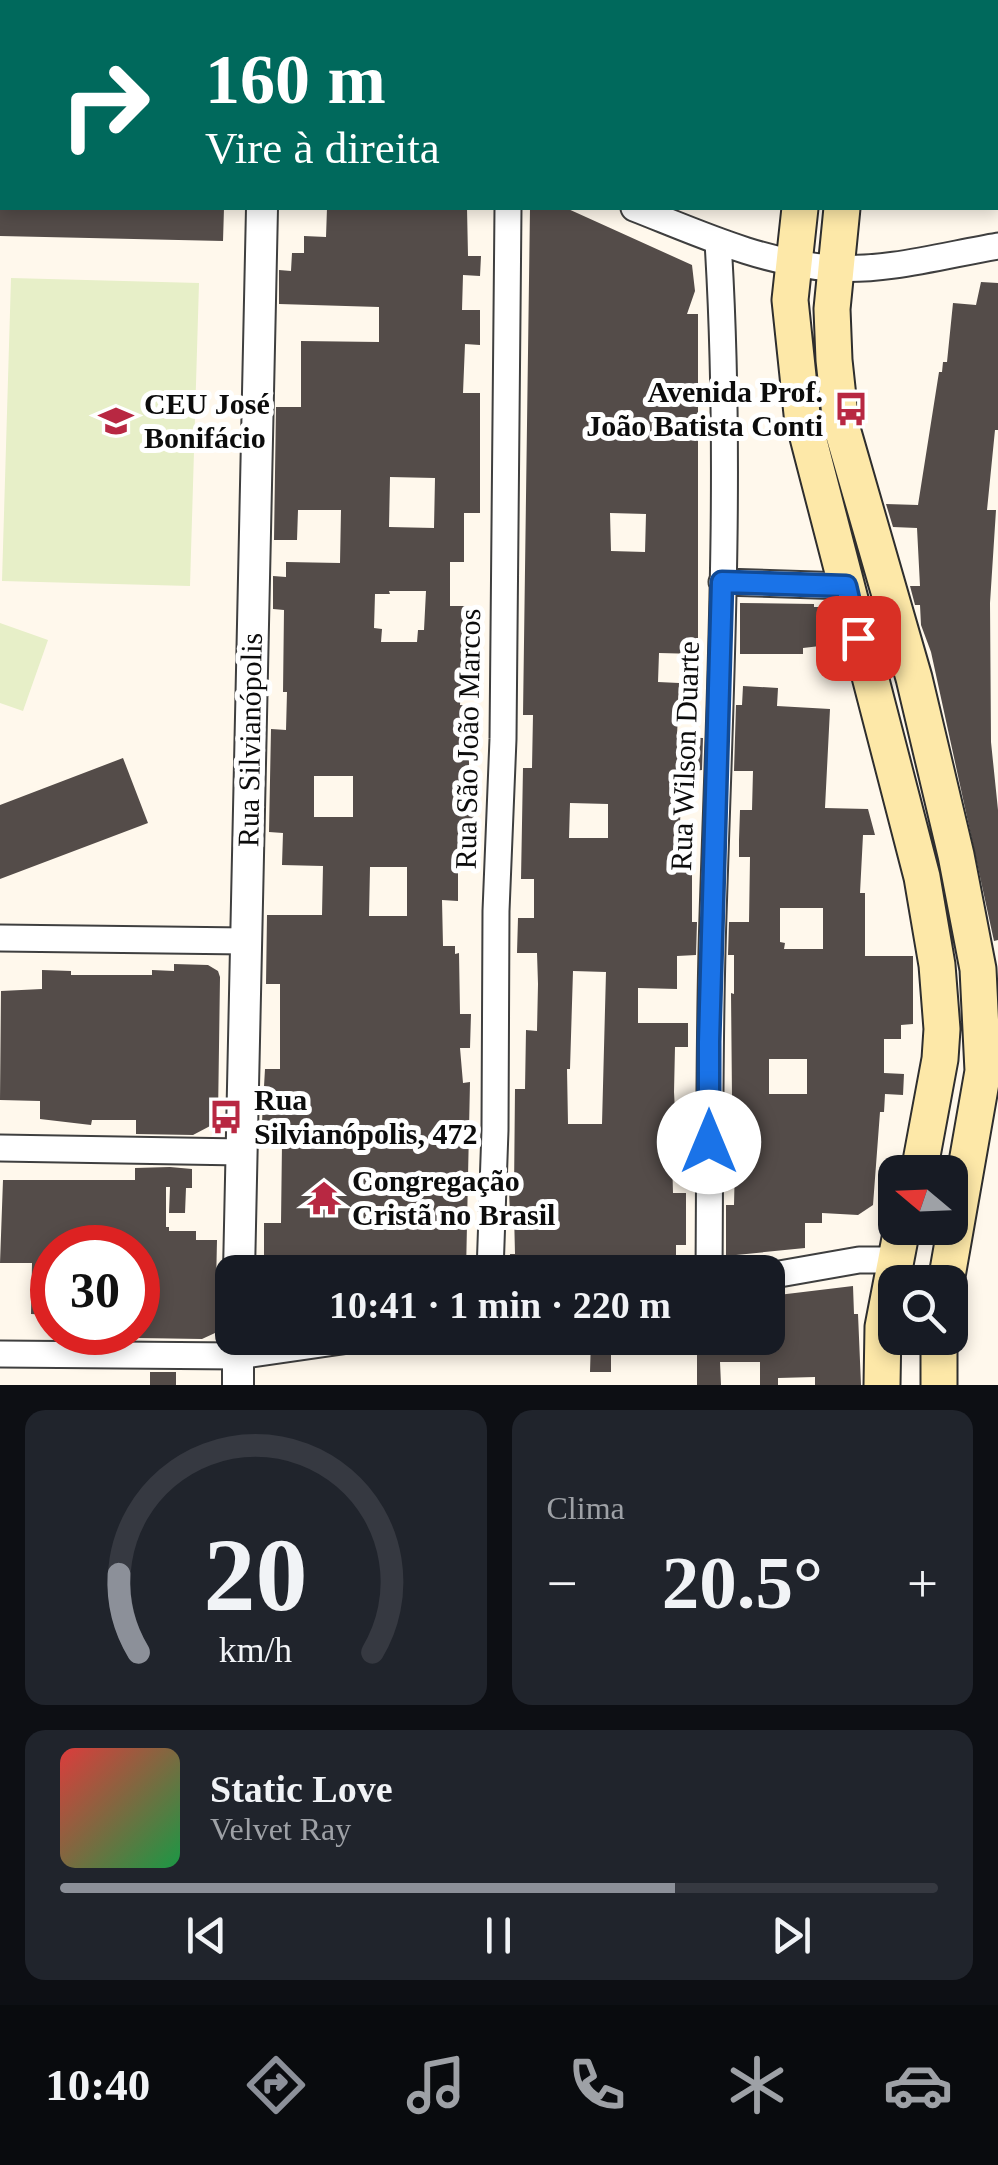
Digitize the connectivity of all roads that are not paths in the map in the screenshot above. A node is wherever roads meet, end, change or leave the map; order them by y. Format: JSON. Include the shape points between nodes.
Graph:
{"nodes":[{"id":1,"x":262,"y":210,"type":"edge"},
{"id":2,"x":508,"y":210,"type":"edge"},
{"id":3,"x":639,"y":210,"type":"edge"},
{"id":4,"x":800,"y":210,"type":"edge"},
{"id":5,"x":842,"y":210,"type":"edge"},
{"id":6,"x":718,"y":242,"type":"junction"},
{"id":7,"x":998,"y":246,"type":"edge"},
{"id":8,"x":792,"y":263,"type":"junction"},
{"id":9,"x":834,"y":268,"type":"junction"},
{"id":10,"x":722,"y":582,"type":"junction"},
{"id":11,"x":846,"y":586,"type":"junction"},
{"id":12,"x":0,"y":938,"type":"edge"},
{"id":13,"x":246,"y":941,"type":"junction"},
{"id":14,"x":0,"y":1148,"type":"edge"},
{"id":15,"x":242,"y":1152,"type":"junction"},
{"id":16,"x":922,"y":1155,"type":"edge"},
{"id":17,"x":896,"y":1245,"type":"edge"},
{"id":18,"x":898,"y":1245,"type":"edge"},
{"id":19,"x":899,"y":1245,"type":"edge"},
{"id":20,"x":239,"y":1255,"type":"edge"},
{"id":21,"x":491,"y":1255,"type":"edge"},
{"id":22,"x":708,"y":1255,"type":"edge"},
{"id":23,"x":916,"y":1265,"type":"edge"},
{"id":24,"x":949,"y":1265,"type":"edge"},
{"id":25,"x":785,"y":1273,"type":"edge"},
{"id":26,"x":0,"y":1354,"type":"edge"},
{"id":27,"x":940,"y":1355,"type":"edge"},
{"id":28,"x":238,"y":1359,"type":"edge"},
{"id":29,"x":882,"y":1385,"type":"edge"},
{"id":30,"x":939,"y":1385,"type":"edge"}],
"edges":[{"from":1,"to":13,"type":"street","name":"Rua Silvianópolis"},
{"from":2,"to":21,"type":"street","name":"Rua São João Marcos"},
{"from":3,"to":6,"type":"street"},
{"from":4,"to":8,"type":"main road"},
{"from":5,"to":9,"type":"main road"},
{"from":6,"to":8,"type":"street"},
{"from":6,"to":10,"type":"street","name":"Rua Wilson Duarte"},
{"from":7,"to":9,"type":"street"},
{"from":8,"to":9,"type":"street"},
{"from":8,"to":11,"type":"main road","via":[[802,414]]},
{"from":9,"to":24,"type":"main road","via":[[841,425],[914,678],[978,969],[982,1071]]},
{"from":10,"to":11,"type":"street"},
{"from":10,"to":22,"type":"street","name":"Rua Wilson Duarte"},
{"from":11,"to":16,"type":"main road","via":[[922,877],[937,965],[940,1059]]},
{"from":12,"to":13,"type":"street"},
{"from":13,"to":15,"type":"street","name":"Rua Silvianópolis"},
{"from":14,"to":15,"type":"street"},
{"from":15,"to":20,"type":"street","name":"Rua Silvianópolis"},
{"from":17,"to":25,"type":"street","via":[[859,1260]]},
{"from":18,"to":29,"type":"main road"},
{"from":19,"to":23,"type":"main road"},
{"from":26,"to":28,"type":"street"},
{"from":27,"to":30,"type":"main road"}]}
